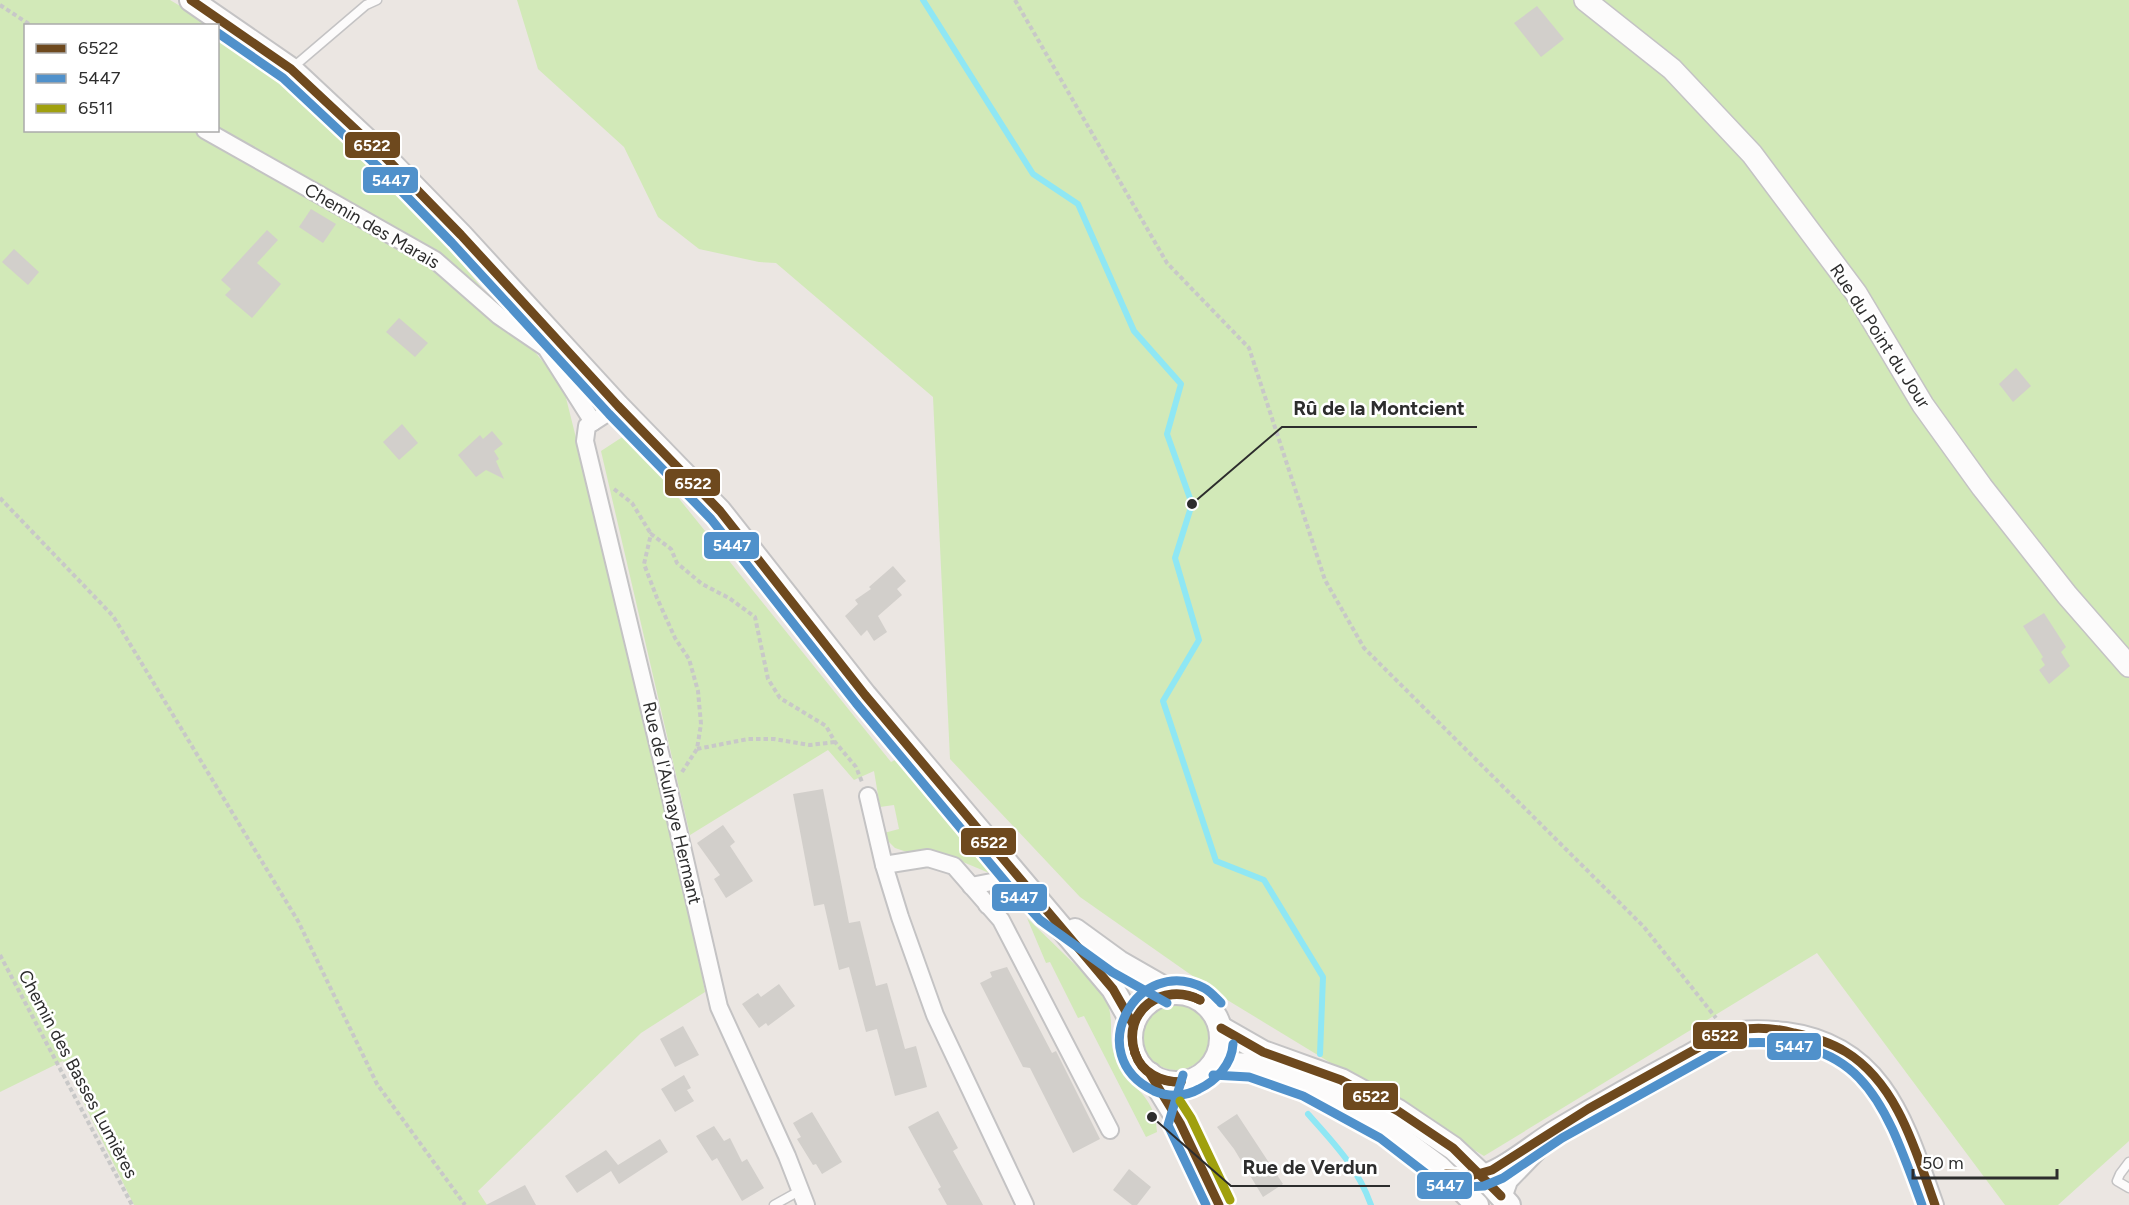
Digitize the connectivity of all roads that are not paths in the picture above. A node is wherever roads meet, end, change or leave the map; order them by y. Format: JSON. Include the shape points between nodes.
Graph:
{"nodes":[{"id":1,"x":191,"y":0,"type":"edge"},
{"id":2,"x":377,"y":0,"type":"edge"},
{"id":3,"x":1585,"y":0,"type":"edge"},
{"id":4,"x":291,"y":69,"type":"junction"},
{"id":5,"x":209,"y":132,"type":"edge"},
{"id":6,"x":535,"y":329,"type":"junction"},
{"id":7,"x":618,"y":406,"type":"junction"},
{"id":8,"x":593,"y":422,"type":"junction"},
{"id":9,"x":2129,"y":666,"type":"edge"},
{"id":10,"x":868,"y":796,"type":"road end"},
{"id":11,"x":884,"y":865,"type":"junction"},
{"id":12,"x":1017,"y":877,"type":"junction"},
{"id":13,"x":970,"y":886,"type":"junction"},
{"id":14,"x":1042,"y":904,"type":"junction"},
{"id":15,"x":987,"y":905,"type":"junction"},
{"id":16,"x":1173,"y":993,"type":"junction"},
{"id":17,"x":1133,"y":1024,"type":"junction"},
{"id":18,"x":1221,"y":1028,"type":"junction"},
{"id":19,"x":1214,"y":1063,"type":"junction"},
{"id":20,"x":1150,"y":1074,"type":"junction"},
{"id":21,"x":1194,"y":1079,"type":"junction"},
{"id":22,"x":1180,"y":1123,"type":"junction"},
{"id":23,"x":1556,"y":1128,"type":"junction"},
{"id":24,"x":1110,"y":1130,"type":"dead end"},
{"id":25,"x":2129,"y":1162,"type":"edge"},
{"id":26,"x":1446,"y":1174,"type":"junction"},
{"id":27,"x":1481,"y":1174,"type":"junction"},
{"id":28,"x":2129,"y":1188,"type":"edge"},
{"id":29,"x":803,"y":1198,"type":"edge"},
{"id":30,"x":1506,"y":1202,"type":"edge"},
{"id":31,"x":774,"y":1205,"type":"edge"},
{"id":32,"x":1025,"y":1205,"type":"edge"},
{"id":33,"x":1219,"y":1205,"type":"edge"},
{"id":34,"x":1477,"y":1205,"type":"edge"},
{"id":35,"x":1935,"y":1205,"type":"edge"}],
"edges":[{"from":1,"to":4,"type":"main road"},
{"from":2,"to":4,"type":"lane"},
{"from":3,"to":9,"type":"street","name":"Rue du Point du Jour","via":[[1672,69],[1752,154],[1857,293],[1923,405],[1982,487]]},
{"from":4,"to":6,"type":"main road","via":[[384,156]]},
{"from":5,"to":6,"type":"street","name":"Chemin des Marais","via":[[435,260],[499,316]]},
{"from":6,"to":7,"type":"main road"},
{"from":6,"to":8,"type":"street","name":"Chemin des Marais"},
{"from":7,"to":8,"type":"street"},
{"from":7,"to":12,"type":"main road","via":[[720,511],[865,695]]},
{"from":8,"to":29,"type":"street","name":"Rue de l'Aulnaye Hermant","via":[[587,426],[585,441],[719,1007],[788,1156]]},
{"from":10,"to":11,"type":"street"},
{"from":11,"to":13,"type":"street","via":[[928,858],[954,866]]},
{"from":11,"to":32,"type":"street","via":[[935,1015]]},
{"from":12,"to":13,"type":"street"},
{"from":12,"to":14,"type":"main road"},
{"from":13,"to":15,"type":"street"},
{"from":14,"to":15,"type":"street"},
{"from":14,"to":16,"type":"main road","via":[[1119,962]]},
{"from":14,"to":17,"type":"main road","via":[[1113,989]]},
{"from":15,"to":24,"type":"street","via":[[1001,920]]},
{"from":16,"to":17,"type":"main road","via":[[1148,1002]]},
{"from":16,"to":18,"type":"main road","via":[[1198,998],[1208,1005]]},
{"from":17,"to":20,"type":"main road","via":[[1135,1057]]},
{"from":18,"to":19,"type":"main road","via":[[1221,1046]]},
{"from":18,"to":27,"type":"main road","via":[[1263,1052],[1341,1080],[1398,1111],[1453,1148]]},
{"from":19,"to":21,"type":"main road"},
{"from":19,"to":26,"type":"main road","via":[[1251,1065],[1308,1085],[1387,1128]]},
{"from":20,"to":21,"type":"main road","via":[[1179,1083]]},
{"from":20,"to":22,"type":"main road"},
{"from":21,"to":22,"type":"main road"},
{"from":22,"to":33,"type":"main road"},
{"from":23,"to":27,"type":"street"},
{"from":23,"to":30,"type":"street","via":[[1509,1181]]},
{"from":23,"to":35,"type":"street","via":[[1727,1032],[1760,1029],[1803,1034],[1826,1041],[1873,1073],[1908,1131]]},
{"from":25,"to":28,"type":"lane","via":[[2117,1181]]},
{"from":26,"to":27,"type":"street"},
{"from":26,"to":34,"type":"main road"},
{"from":27,"to":30,"type":"main road"},
{"from":29,"to":31,"type":"lane"}]}
